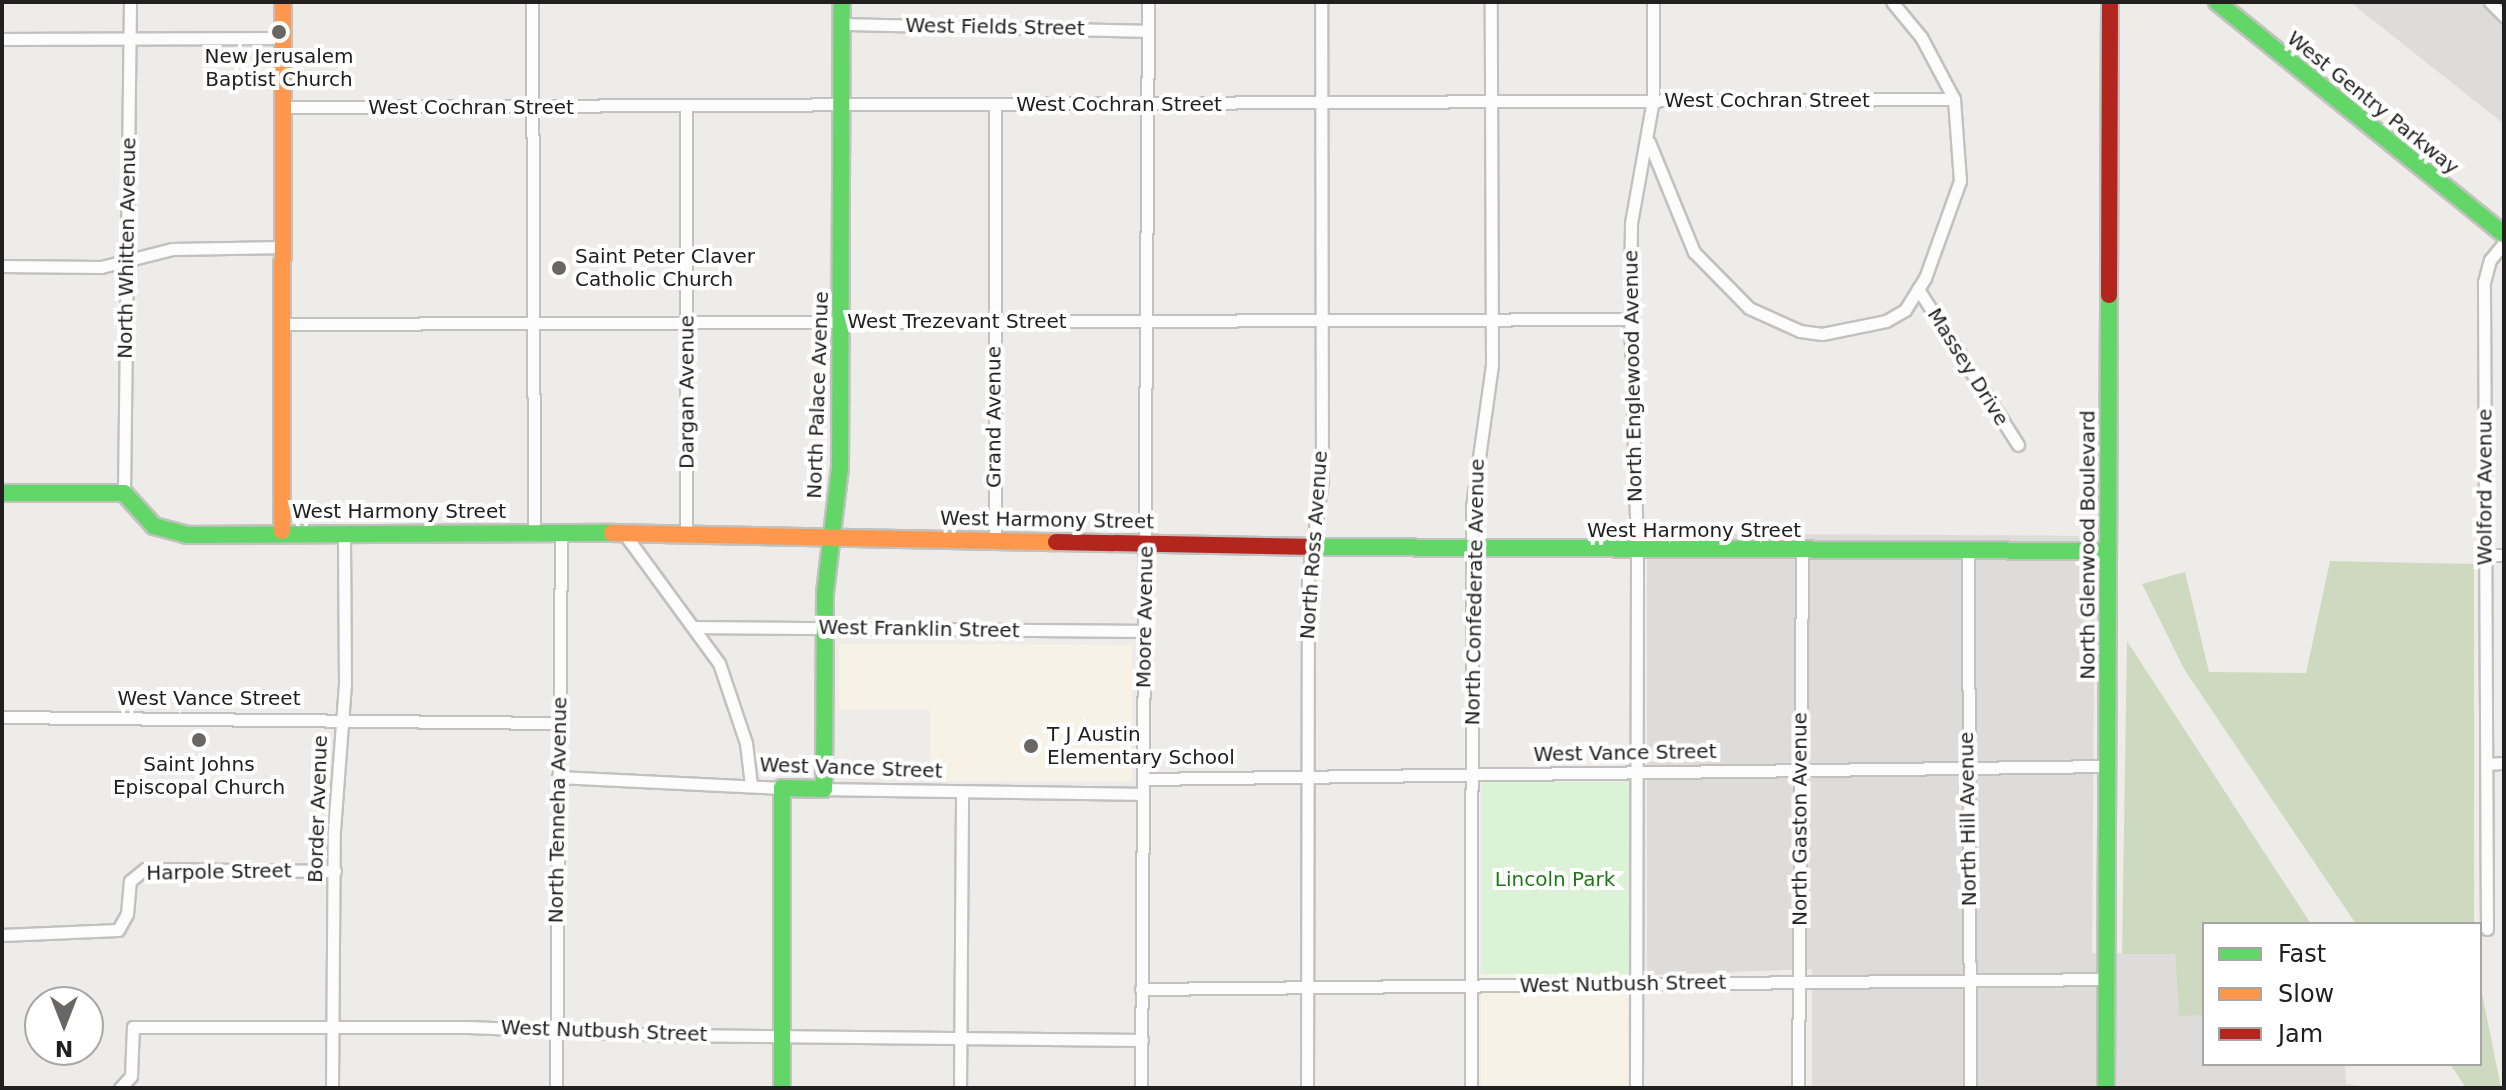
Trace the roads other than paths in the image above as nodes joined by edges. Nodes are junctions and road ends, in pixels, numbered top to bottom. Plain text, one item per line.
1 (130, 2) edge
2 (283, 2) edge
3 (532, 2) edge
4 (842, 2) edge
5 (1148, 2) edge
6 (1321, 2) edge
7 (1491, 2) edge
8 (1653, 2) edge
9 (1892, 2) edge
10 (2110, 2) edge
11 (2217, 2) edge
12 (2490, 2) edge
13 (2504, 16) edge
14 (842, 24) junction
15 (1148, 31) junction
16 (283, 38) junction
17 (2, 39) edge
18 (130, 39) junction
19 (1954, 99) junction
20 (1653, 100) junction
21 (1491, 101) junction
22 (1322, 103) junction
23 (995, 104) junction
24 (1148, 104) junction
25 (841, 105) junction
26 (686, 106) junction
27 (283, 107) junction
28 (533, 107) junction
29 (1649, 142) junction
30 (2504, 234) edge
31 (2504, 243) edge
32 (285, 247) junction
33 (127, 261) junction
34 (2, 266) edge
35 (1918, 289) junction
36 (1630, 319) junction
37 (1146, 320) junction
38 (687, 321) junction
39 (994, 321) junction
40 (841, 322) junction
41 (1321, 322) junction
42 (1492, 323) junction
43 (285, 324) junction
44 (531, 324) junction
45 (2018, 445) dead end
46 (2, 493) edge
47 (124, 493) junction
48 (282, 531) junction
49 (534, 531) junction
50 (344, 532) junction
51 (561, 532) junction
52 (623, 532) junction
53 (686, 533) junction
54 (831, 536) junction
55 (995, 538) junction
56 (1146, 543) junction
57 (1313, 546) junction
58 (1474, 547) junction
59 (1637, 549) junction
60 (1968, 549) junction
61 (1802, 550) junction
62 (2107, 551) junction
63 (2485, 555) junction
64 (2504, 555) edge
65 (695, 627) junction
66 (823, 627) junction
67 (1144, 631) junction
68 (2, 717) edge
69 (342, 719) junction
70 (559, 723) junction
71 (2504, 763) edge
72 (2488, 764) junction
73 (2107, 766) junction
74 (1967, 767) junction
75 (1799, 770) junction
76 (1637, 772) junction
77 (1472, 775) junction
78 (1308, 776) junction
79 (558, 777) junction
80 (1143, 779) junction
81 (751, 785) junction
82 (782, 788) junction
83 (824, 789) junction
84 (962, 792) junction
85 (1143, 794) junction
86 (335, 871) junction
87 (2487, 929) dead end
88 (2, 935) edge
89 (2104, 979) junction
90 (1970, 980) junction
91 (1799, 981) junction
92 (1636, 984) junction
93 (1470, 987) junction
94 (1141, 989) junction
95 (1307, 989) junction
96 (332, 1026) junction
97 (555, 1029) junction
98 (782, 1032) junction
99 (960, 1035) junction
100 (1142, 1040) junction
101 (120, 1088) edge
102 (332, 1088) edge
103 (556, 1088) edge
104 (782, 1088) edge
105 (960, 1088) edge
106 (1141, 1088) edge
107 (1307, 1088) edge
108 (1471, 1088) edge
109 (1636, 1088) edge
110 (1798, 1088) edge
111 (1970, 1088) edge
112 (2106, 1088) edge

1 - 18 street, North Whitten Avenue
2 - 16 street
3 - 28 street
4 - 14 street, North Palace Avenue
5 - 15 street, Moore Avenue
6 - 22 street, North Ross Avenue
7 - 21 street, North Confederate Avenue
8 - 20 street, North Englewood Avenue
9 - 19 street
10 - 62 street, North Glenwood Boulevard
11 - 30 street, West Gentry Parkway
12 - 13 street
14 - 15 street, West Fields Street
14 - 25 street, North Palace Avenue
15 - 24 street, Moore Avenue
16 - 18 street
16 - 27 street
17 - 18 street
18 - 33 street, North Whitten Avenue
19 - 20 street, West Cochran Street
19 - 35 street
20 - 21 street, West Cochran Street
20 - 29 street, North Englewood Avenue
21 - 22 street, West Cochran Street
21 - 42 street, North Confederate Avenue
22 - 24 street, West Cochran Street
22 - 41 street, North Ross Avenue
23 - 24 street, West Cochran Street
23 - 25 street, West Cochran Street
23 - 39 street, Grand Avenue
24 - 37 street, Moore Avenue
25 - 26 street, West Cochran Street
25 - 40 street, North Palace Avenue
26 - 28 street, West Cochran Street
26 - 38 street, Dargan Avenue
27 - 28 street, West Cochran Street
27 - 32 street
28 - 44 street
29 - 35 street
29 - 36 street, North Englewood Avenue
31 - 63 street, Wolford Avenue
32 - 33 street
32 - 43 street
33 - 34 street
33 - 47 street, North Whitten Avenue
35 - 45 street, Massey Drive
36 - 42 street, West Trezevant Street
36 - 59 street, North Englewood Avenue
37 - 39 street, West Trezevant Street
37 - 41 street, West Trezevant Street
37 - 56 street, Moore Avenue
38 - 40 street, West Trezevant Street
38 - 44 street, West Trezevant Street
38 - 53 street, Dargan Avenue
39 - 40 street, West Trezevant Street
39 - 55 street, Grand Avenue
40 - 54 street, North Palace Avenue
41 - 42 street, West Trezevant Street
41 - 57 street, North Ross Avenue
42 - 58 street, North Confederate Avenue
43 - 44 street, West Trezevant Street
43 - 48 street
44 - 49 street
46 - 47 street
47 - 48 street, West Harmony Street
48 - 50 street, West Harmony Street
49 - 50 street, West Harmony Street
49 - 51 street, West Harmony Street
50 - 69 street, Border Avenue
51 - 52 street, West Harmony Street
51 - 70 street, North Tenneha Avenue
52 - 53 street, West Harmony Street
52 - 65 street
53 - 54 street, West Harmony Street
54 - 55 street, West Harmony Street
54 - 66 street, North Palace Avenue
55 - 56 street, West Harmony Street
56 - 57 street, West Harmony Street
56 - 67 street, Moore Avenue
57 - 58 street, West Harmony Street
57 - 78 street, North Ross Avenue
58 - 59 street, West Harmony Street
58 - 77 street, North Confederate Avenue
59 - 61 street, West Harmony Street
59 - 76 street, North Englewood Avenue
60 - 61 street, West Harmony Street
60 - 62 street, West Harmony Street
60 - 74 street, North Hill Avenue
61 - 75 street, North Gaston Avenue
62 - 73 street, North Glenwood Boulevard
63 - 64 street
63 - 72 street, Wolford Avenue
65 - 66 street, West Franklin Street
65 - 81 street
66 - 67 street, West Franklin Street
66 - 83 street, North Palace Avenue
67 - 80 street, Moore Avenue
68 - 69 street, West Vance Street
69 - 70 street, West Vance Street
69 - 86 street, Border Avenue
70 - 79 street, North Tenneha Avenue
71 - 72 street
72 - 87 street, Wolford Avenue
73 - 74 street, West Vance Street
73 - 89 street, North Glenwood Boulevard
74 - 75 street, West Vance Street
74 - 90 street, North Hill Avenue
75 - 76 street, West Vance Street
75 - 91 street, North Gaston Avenue
76 - 77 street, West Vance Street
76 - 92 street, North Englewood Avenue
77 - 78 street, West Vance Street
77 - 93 street, North Confederate Avenue
78 - 80 street, West Vance Street
78 - 95 street, North Ross Avenue
79 - 81 street, West Vance Street
79 - 97 street, North Tenneha Avenue
80 - 85 street, Moore Avenue
81 - 82 street, West Vance Street
82 - 83 street, West Vance Street
82 - 98 street
83 - 84 street, West Vance Street
84 - 85 street, West Vance Street
84 - 99 street
85 - 94 street, Moore Avenue
86 - 88 street, Harpole Street
86 - 96 street, Border Avenue
89 - 90 street, West Nutbush Street
89 - 112 street, North Glenwood Boulevard
90 - 91 street, West Nutbush Street
90 - 111 street, North Hill Avenue
91 - 92 street, West Nutbush Street
91 - 110 street, North Gaston Avenue
92 - 93 street, West Nutbush Street
92 - 109 street, North Englewood Avenue
93 - 95 street, West Nutbush Street
93 - 108 street, North Confederate Avenue
94 - 95 street, West Nutbush Street
94 - 100 street, Moore Avenue
95 - 107 street, North Ross Avenue
96 - 97 street, West Nutbush Street
96 - 101 street, West Nutbush Street
96 - 102 street, Border Avenue
97 - 98 street, West Nutbush Street
97 - 103 street, North Tenneha Avenue
98 - 99 street, West Nutbush Street
98 - 104 street
99 - 100 street, West Nutbush Street
99 - 105 street
100 - 106 street, Moore Avenue

